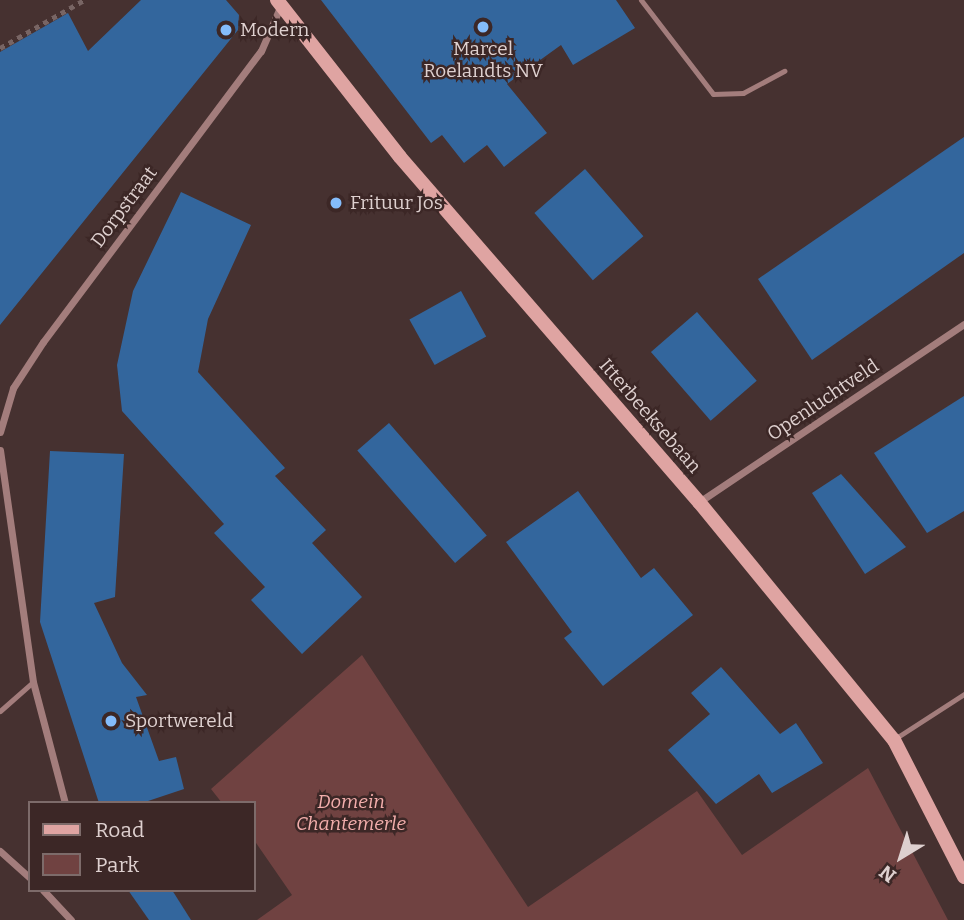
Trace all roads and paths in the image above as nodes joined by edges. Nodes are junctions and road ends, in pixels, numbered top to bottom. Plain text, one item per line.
1 (84, 0) edge
2 (641, 0) edge
3 (282, 2) edge
4 (0, 48) edge
5 (784, 71) dead end
6 (964, 324) edge
7 (0, 432) edge
8 (0, 450) edge
9 (699, 502) junction
10 (33, 681) junction
11 (964, 694) edge
12 (0, 711) edge
13 (894, 740) junction
14 (64, 801) edge
15 (0, 851) edge
16 (28, 876) edge
17 (964, 877) edge
18 (45, 892) edge
19 (56, 892) edge
20 (54, 900) junction
21 (71, 920) edge

1 - 4 path
2 - 5 lane
3 - 7 street, Dorpstraat
3 - 9 main road, Itterbeeksebaan
6 - 9 street, Openluchtveld
8 - 10 street
9 - 13 main road, Itterbeeksebaan
10 - 12 lane
10 - 14 street
11 - 13 lane
13 - 17 main road, Itterbeeksebaan
15 - 16 street
18 - 20 street
19 - 20 street
20 - 21 street

